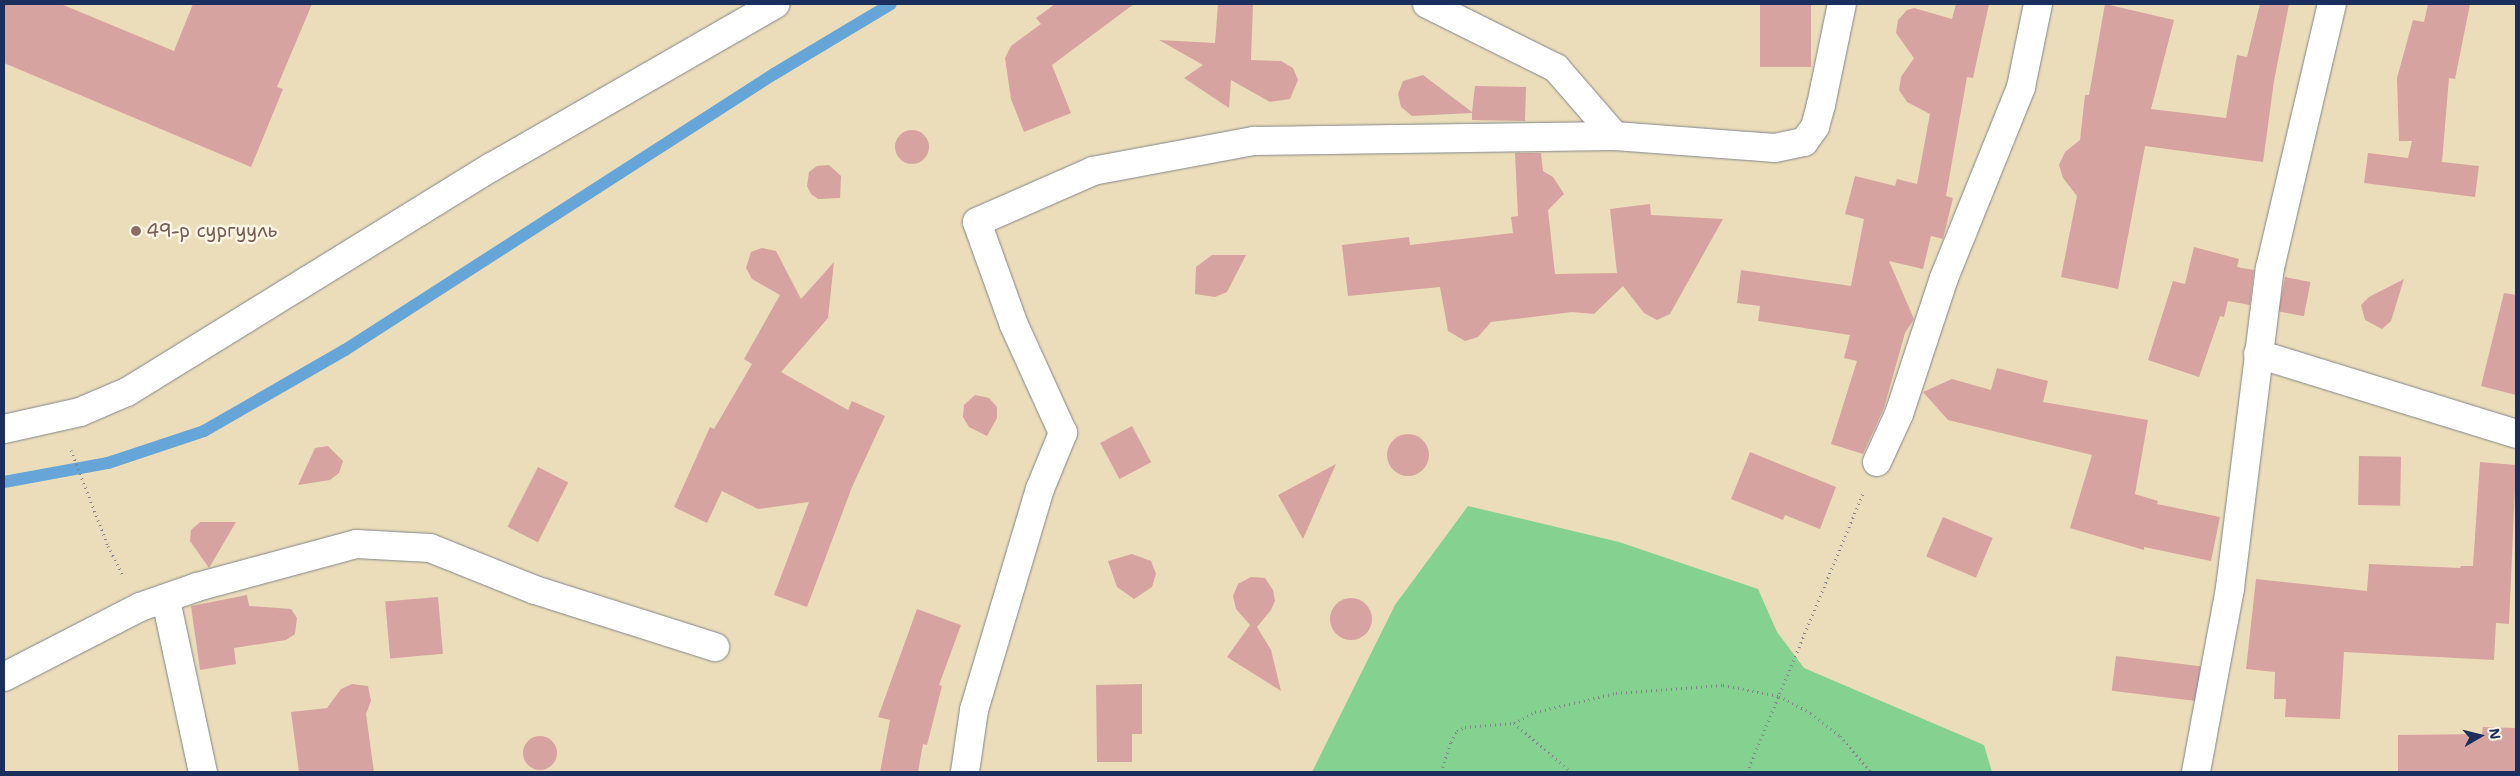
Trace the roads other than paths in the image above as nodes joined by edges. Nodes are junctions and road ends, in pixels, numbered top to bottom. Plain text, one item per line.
1 (775, 4) edge
2 (1427, 4) edge
3 (1842, 4) edge
4 (2038, 4) edge
5 (2332, 4) edge
6 (1616, 136) junction
7 (2258, 354) junction
8 (4, 429) edge
9 (2516, 434) edge
10 (1877, 462) road end
11 (166, 600) junction
12 (715, 647) dead end
13 (4, 677) edge
14 (203, 772) edge
15 (966, 772) edge
16 (2196, 772) edge

1 - 8 street
2 - 6 street
3 - 6 street
4 - 10 street
5 - 7 street
6 - 15 street
7 - 9 street
7 - 16 street
11 - 12 street
11 - 13 street
11 - 14 street

